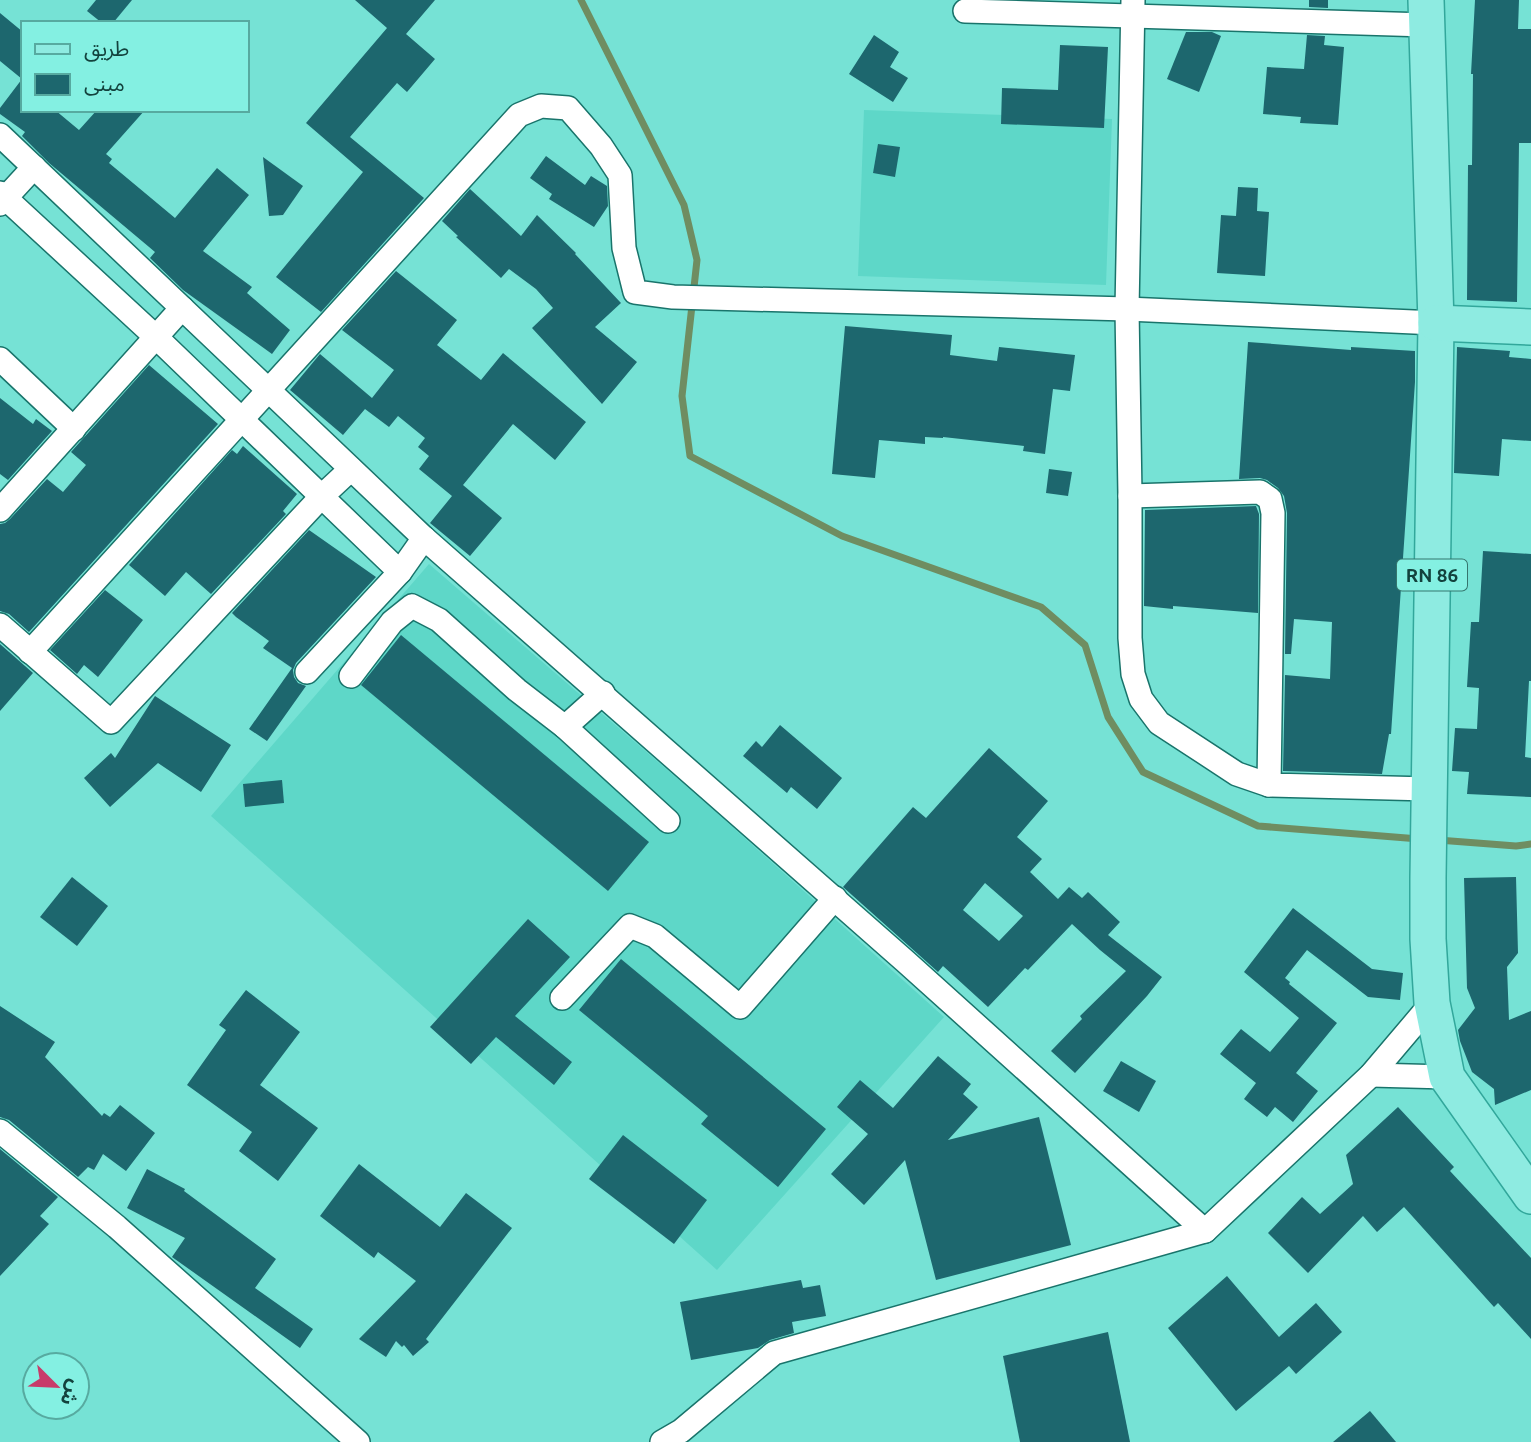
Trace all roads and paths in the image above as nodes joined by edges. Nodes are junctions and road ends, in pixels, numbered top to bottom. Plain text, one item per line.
1 (1133, 8) edge
2 (965, 11) dead end
3 (1426, 13) edge
4 (0, 135) edge
5 (34, 167) junction
6 (2, 198) edge
7 (182, 308) junction
8 (1127, 309) junction
9 (1436, 323) junction
10 (1531, 327) edge
11 (157, 338) junction
12 (0, 359) edge
13 (269, 390) junction
14 (242, 420) junction
15 (74, 429) junction
16 (351, 469) junction
17 (322, 496) junction
18 (1130, 496) junction
19 (0, 510) edge
20 (424, 538) junction
21 (400, 572) junction
22 (0, 625) edge
23 (30, 652) junction
24 (307, 673) dead end
25 (351, 676) dead end
26 (603, 694) junction
27 (565, 727) junction
28 (1269, 786) junction
29 (1429, 789) junction
30 (668, 821) dead end
31 (835, 898) junction
32 (562, 998) dead end
33 (1432, 1003) junction
34 (1371, 1075) junction
35 (1447, 1077) junction
36 (0, 1131) edge
37 (1531, 1196) edge
38 (1205, 1231) junction
39 (358, 1442) edge
40 (662, 1442) edge

1 - 2 street
1 - 3 street
1 - 8 street
3 - 9 main road, RN 86
4 - 5 street
5 - 6 street
5 - 7 street
6 - 11 street
7 - 11 street
7 - 13 street
8 - 9 street
8 - 13 street
8 - 18 street
9 - 10 main road
9 - 29 main road, RN 86
11 - 14 street
11 - 15 street
12 - 15 street
13 - 14 street
13 - 16 street
14 - 17 street
14 - 23 street
15 - 19 street
16 - 17 street
16 - 20 street
17 - 21 street
17 - 23 street
18 - 28 street
18 - 28 street
20 - 21 street
20 - 26 street
21 - 24 street
22 - 23 street
25 - 27 street
26 - 27 street
26 - 31 street
27 - 30 street
28 - 29 street
29 - 33 main road, RN 86
31 - 32 street
31 - 38 street
33 - 34 street
33 - 35 main road, RN 86
34 - 35 street
34 - 38 street
35 - 37 main road, RN 86
36 - 39 street
38 - 40 street

